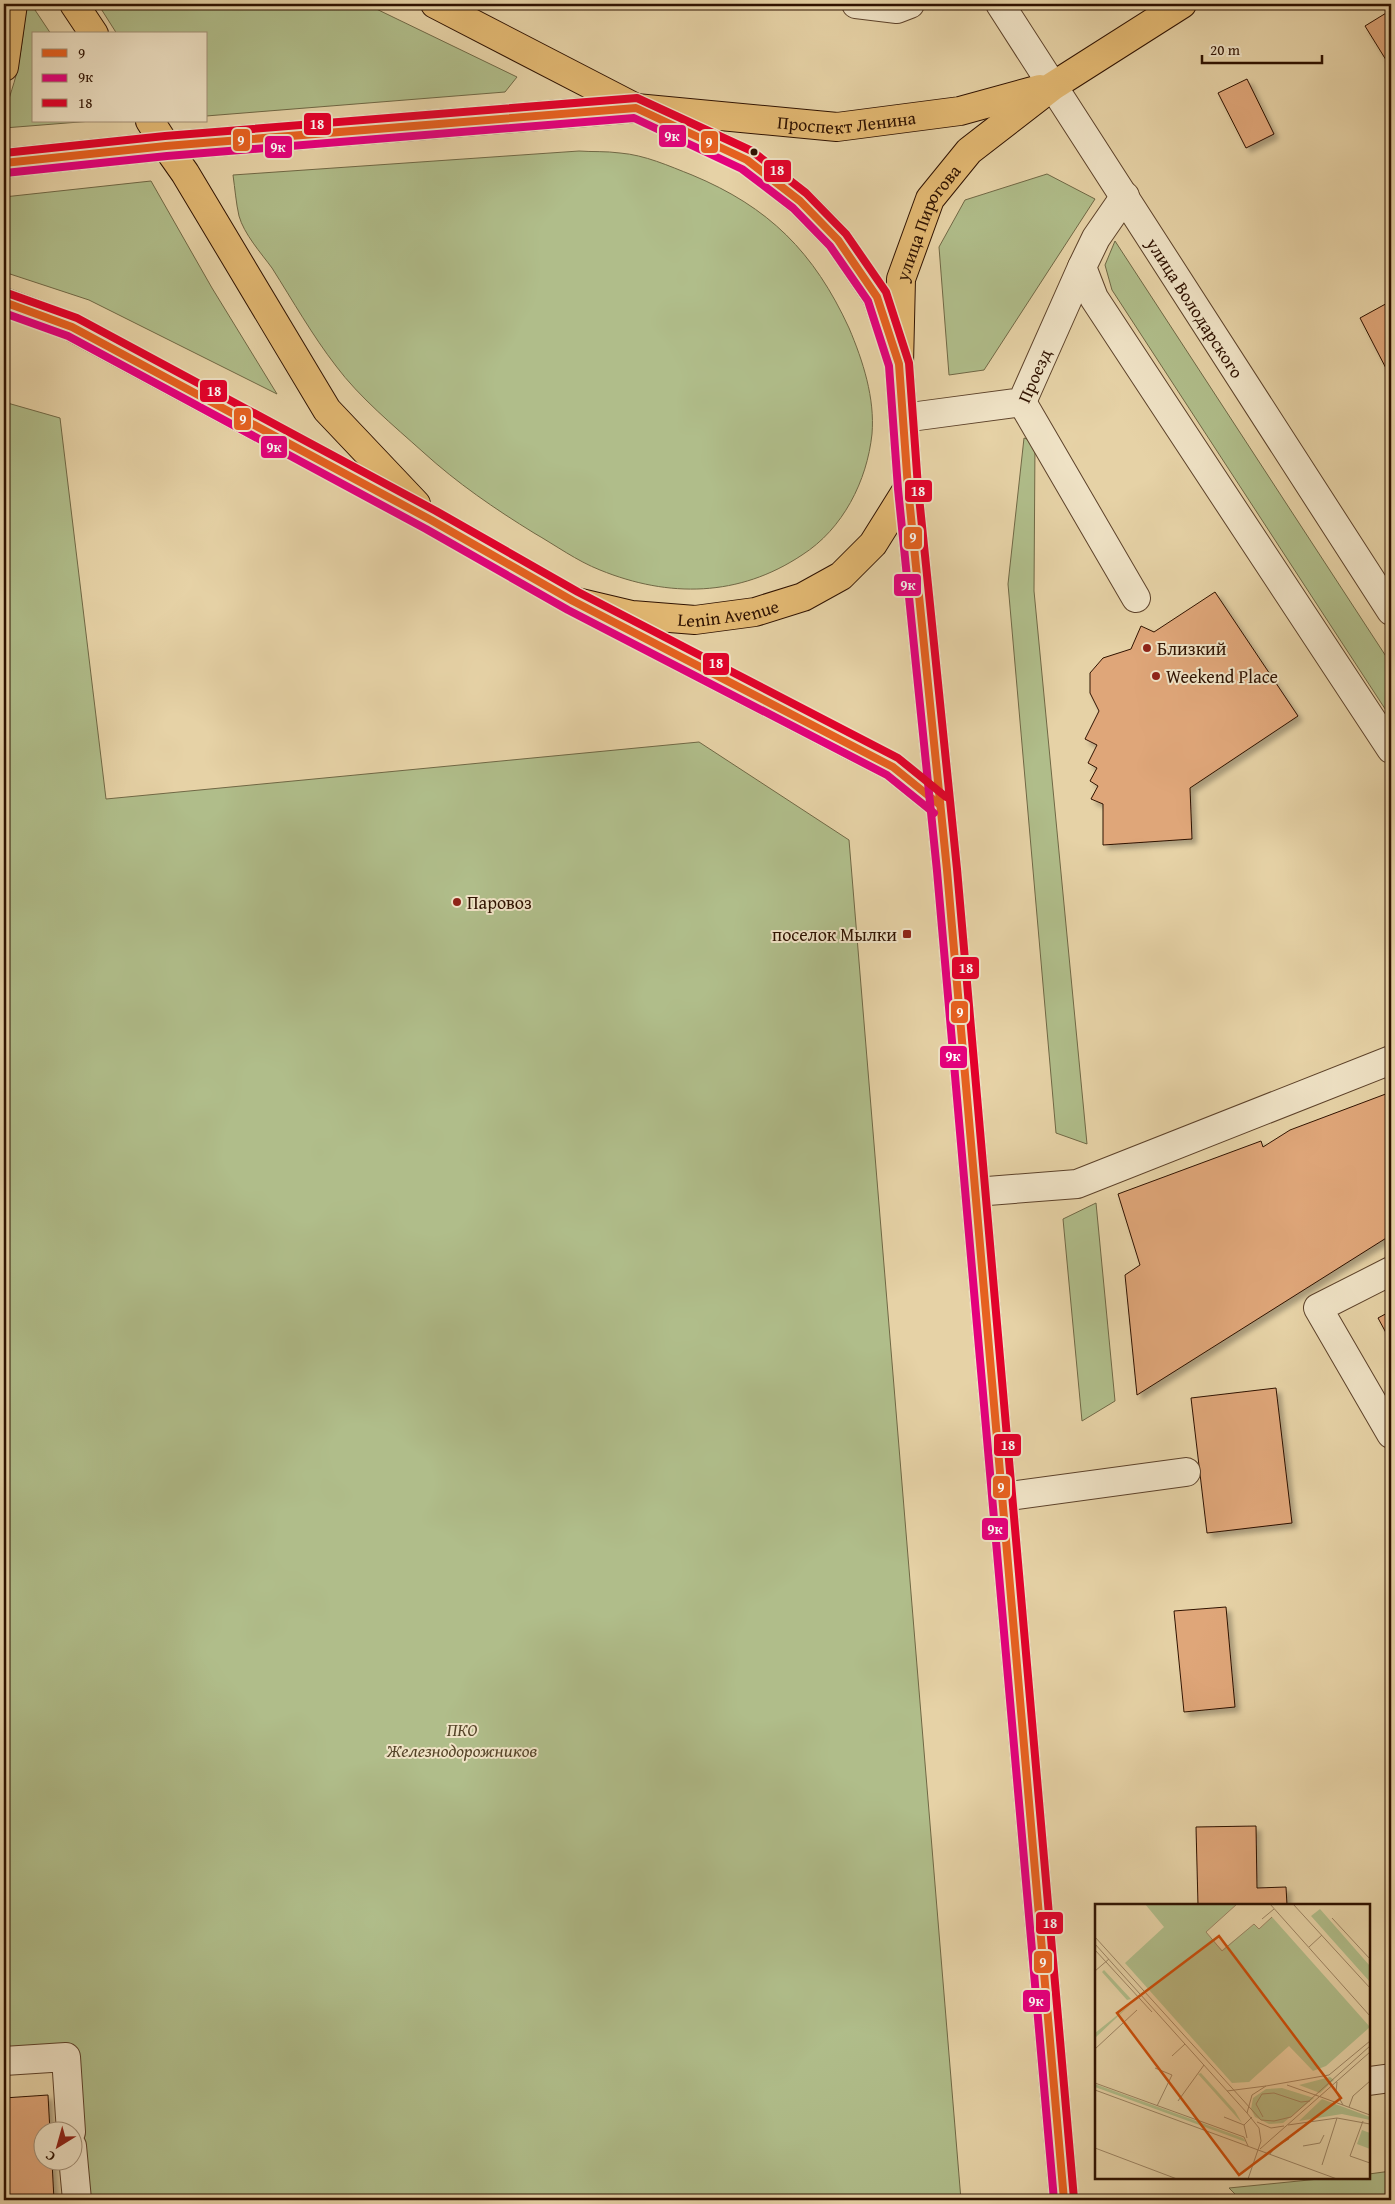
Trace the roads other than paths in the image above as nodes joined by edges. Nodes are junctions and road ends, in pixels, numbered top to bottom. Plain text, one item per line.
1 (13, 4) edge
2 (74, 4) edge
3 (435, 4) edge
4 (856, 4) edge
5 (910, 4) edge
6 (1000, 4) edge
7 (1182, 4) edge
8 (93, 32) edge
9 (4, 66) edge
10 (1053, 86) junction
11 (636, 108) junction
12 (151, 122) edge
13 (166, 146) junction
14 (4, 163) edge
15 (1125, 196) junction
16 (1082, 267) junction
17 (4, 302) edge
18 (899, 364) junction
19 (1022, 402) junction
20 (903, 418) junction
21 (908, 488) junction
22 (431, 520) junction
23 (1136, 598) dead end
24 (573, 601) junction
25 (1391, 611) edge
26 (1391, 749) edge
27 (940, 805) junction
28 (1391, 1060) edge
29 (975, 1192) junction
30 (1391, 1271) edge
31 (1391, 1434) edge
32 (1186, 1472) dead end
33 (1002, 1497) junction
34 (4, 2061) edge
35 (1391, 2078) edge
36 (1370, 2080) edge
37 (70, 2122) edge
38 (74, 2172) edge
39 (77, 2200) edge
40 (1064, 2200) edge

1 - 9 main road
2 - 8 main road
3 - 11 main road
4 - 5 street
6 - 10 street, улица Володарского
7 - 10 main road
10 - 11 main road, Проспект Ленина
10 - 15 street, улица Володарского
10 - 18 main road, улица Пирогова
11 - 13 main road
11 - 18 main road
12 - 13 main road
13 - 14 main road
13 - 22 main road
15 - 16 street, Проезд
15 - 25 street, улица Володарского
16 - 19 street, Проезд
16 - 26 street
17 - 22 main road, Lenin Avenue
18 - 20 main road, улица Пирогова
19 - 20 street, Проезд
19 - 23 street
20 - 21 main road, улица Пирогова
21 - 24 main road, Lenin Avenue
21 - 27 main road, улица Пирогова
22 - 24 main road, Lenin Avenue
24 - 27 main road
27 - 29 main road, улица Пирогова
28 - 29 street
29 - 33 main road, улица Пирогова
30 - 31 street
32 - 33 street
33 - 40 main road, улица Пирогова
34 - 37 street
35 - 36 street
38 - 39 street

